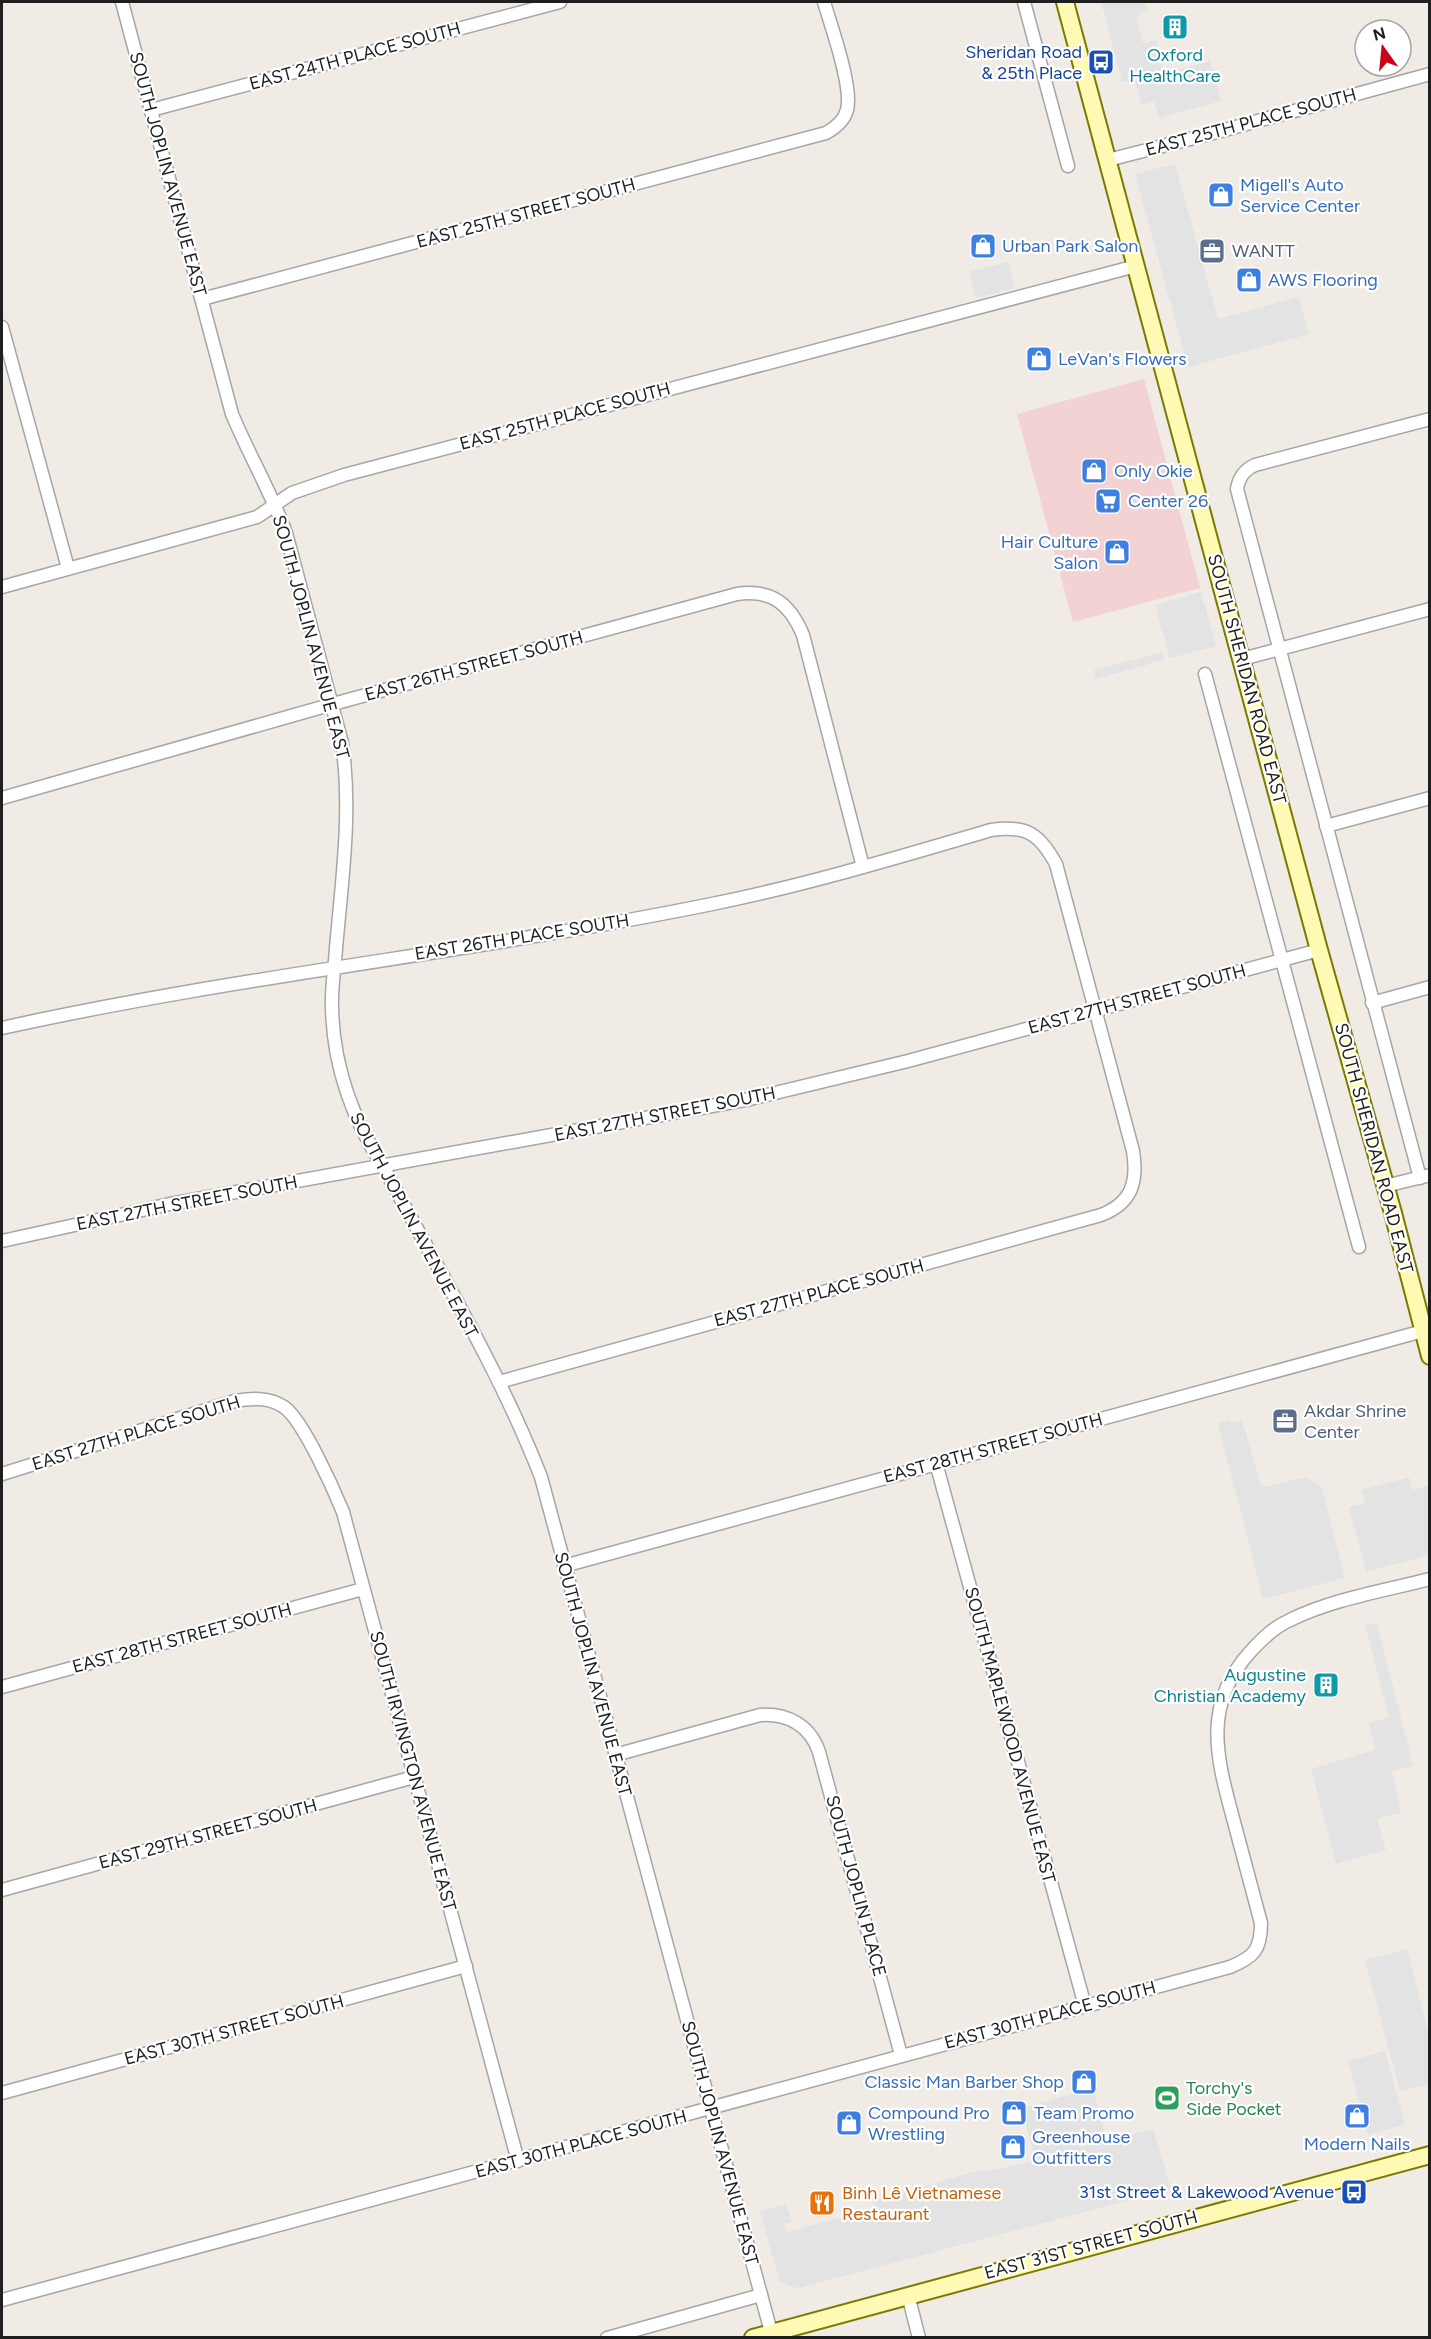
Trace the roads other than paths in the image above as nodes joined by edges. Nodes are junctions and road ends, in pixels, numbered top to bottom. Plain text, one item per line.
1 (122, 2) edge
2 (560, 2) edge
3 (824, 2) edge
4 (1024, 2) edge
5 (1065, 2) edge
6 (1430, 74) edge
7 (151, 110) junction
8 (1108, 160) junction
9 (1068, 166) dead end
10 (1136, 266) junction
11 (202, 299) junction
12 (2, 327) edge
13 (8, 375) edge
14 (1430, 419) edge
15 (276, 505) junction
16 (68, 568) junction
17 (2, 587) edge
18 (1430, 609) edge
19 (1279, 649) junction
20 (1242, 659) junction
21 (1205, 674) dead end
22 (333, 704) junction
23 (2, 798) edge
24 (1430, 798) edge
25 (1326, 826) junction
26 (863, 867) junction
27 (1319, 950) junction
28 (1282, 960) junction
29 (334, 968) junction
30 (1430, 987) edge
31 (1372, 1003) junction
32 (1097, 1010) junction
33 (2, 1028) edge
34 (383, 1166) junction
35 (1425, 1176) edge
36 (1386, 1186) junction
37 (2, 1241) edge
38 (1359, 1247) dead end
39 (1423, 1331) junction
40 (1430, 1356) edge
41 (499, 1382) junction
42 (271, 1401) joint
43 (936, 1463) junction
44 (2, 1474) edge
45 (564, 1566) junction
46 (1430, 1579) edge
47 (363, 1589) junction
48 (2, 1687) edge
49 (615, 1755) junction
50 (414, 1777) junction
51 (2, 1890) edge
52 (466, 1966) junction
53 (1085, 2006) junction
54 (901, 2055) junction
55 (2, 2093) edge
56 (711, 2109) junction
57 (1430, 2155) edge
58 (518, 2161) junction
59 (761, 2295) junction
60 (908, 2295) junction
61 (2, 2300) edge
62 (771, 2332) junction
63 (607, 2337) edge
64 (753, 2337) edge
65 (919, 2337) edge

1 - 7 street, SOUTH JOPLIN AVENUE EAST
2 - 7 street, EAST 24TH PLACE SOUTH
3 - 11 street, EAST 25TH STREET SOUTH
4 - 9 street
5 - 8 main road, SOUTH SHERIDAN ROAD EAST
6 - 8 street, EAST 25TH PLACE SOUTH
7 - 11 street, SOUTH JOPLIN AVENUE EAST
8 - 10 main road, SOUTH SHERIDAN ROAD EAST
10 - 15 street, EAST 25TH PLACE SOUTH
10 - 20 main road, SOUTH SHERIDAN ROAD EAST
11 - 15 street, SOUTH JOPLIN AVENUE EAST
12 - 13 street
13 - 16 street
14 - 19 street, SOUTH SHERIDAN ROAD EAST
15 - 16 street, EAST 25TH PLACE SOUTH
15 - 22 street, SOUTH JOPLIN AVENUE EAST
16 - 17 street, EAST 25TH PLACE SOUTH
18 - 19 street
19 - 20 street
19 - 25 street, SOUTH SHERIDAN ROAD EAST
20 - 27 main road, SOUTH SHERIDAN ROAD EAST
21 - 28 street
22 - 23 street, EAST 26TH STREET SOUTH
22 - 26 street, EAST 26TH STREET SOUTH
22 - 29 street, SOUTH JOPLIN AVENUE EAST
24 - 25 street
25 - 31 street, SOUTH SHERIDAN ROAD EAST
26 - 29 street, EAST 26TH PLACE SOUTH
26 - 32 street, EAST 26TH PLACE SOUTH
27 - 28 street, EAST 27TH STREET SOUTH
27 - 36 main road, SOUTH SHERIDAN ROAD EAST
28 - 32 street, EAST 27TH STREET SOUTH
28 - 38 street
29 - 33 street, EAST 26TH PLACE SOUTH
29 - 34 street, SOUTH JOPLIN AVENUE EAST
30 - 31 street
31 - 35 street, SOUTH SHERIDAN ROAD EAST
32 - 34 street, EAST 27TH STREET SOUTH
32 - 41 street, EAST 27TH PLACE SOUTH
34 - 37 street, EAST 27TH STREET SOUTH
34 - 41 street, SOUTH JOPLIN AVENUE EAST
35 - 36 street
36 - 39 main road, SOUTH SHERIDAN ROAD EAST
39 - 40 main road, SOUTH SHERIDAN ROAD EAST
39 - 43 street, EAST 28TH STREET SOUTH
41 - 45 street, SOUTH JOPLIN AVENUE EAST
42 - 44 street, EAST 27TH PLACE SOUTH
42 - 47 street, SOUTH IRVINGTON AVENUE EAST
43 - 45 street, EAST 28TH STREET SOUTH
43 - 53 street, SOUTH MAPLEWOOD AVENUE EAST
45 - 49 street, SOUTH JOPLIN AVENUE EAST
46 - 53 street, EAST 30TH PLACE SOUTH
47 - 48 street, EAST 28TH STREET SOUTH
47 - 50 street, SOUTH IRVINGTON AVENUE EAST
49 - 54 street, SOUTH JOPLIN PLACE
49 - 56 street, SOUTH JOPLIN AVENUE EAST
50 - 51 street, EAST 29TH STREET SOUTH
50 - 52 street, SOUTH IRVINGTON AVENUE EAST
52 - 55 street, EAST 30TH STREET SOUTH
52 - 58 street, SOUTH IRVINGTON AVENUE EAST
53 - 54 street, EAST 30TH PLACE SOUTH
54 - 56 street, EAST 30TH PLACE SOUTH
56 - 58 street, EAST 30TH PLACE SOUTH
56 - 59 street, SOUTH JOPLIN AVENUE EAST
57 - 60 main road, EAST 31ST STREET SOUTH
58 - 61 street, EAST 30TH PLACE SOUTH
59 - 62 street, SOUTH JOPLIN AVENUE EAST
59 - 63 street
60 - 62 main road, EAST 31ST STREET SOUTH
60 - 65 street
62 - 64 main road, EAST 31ST STREET SOUTH

